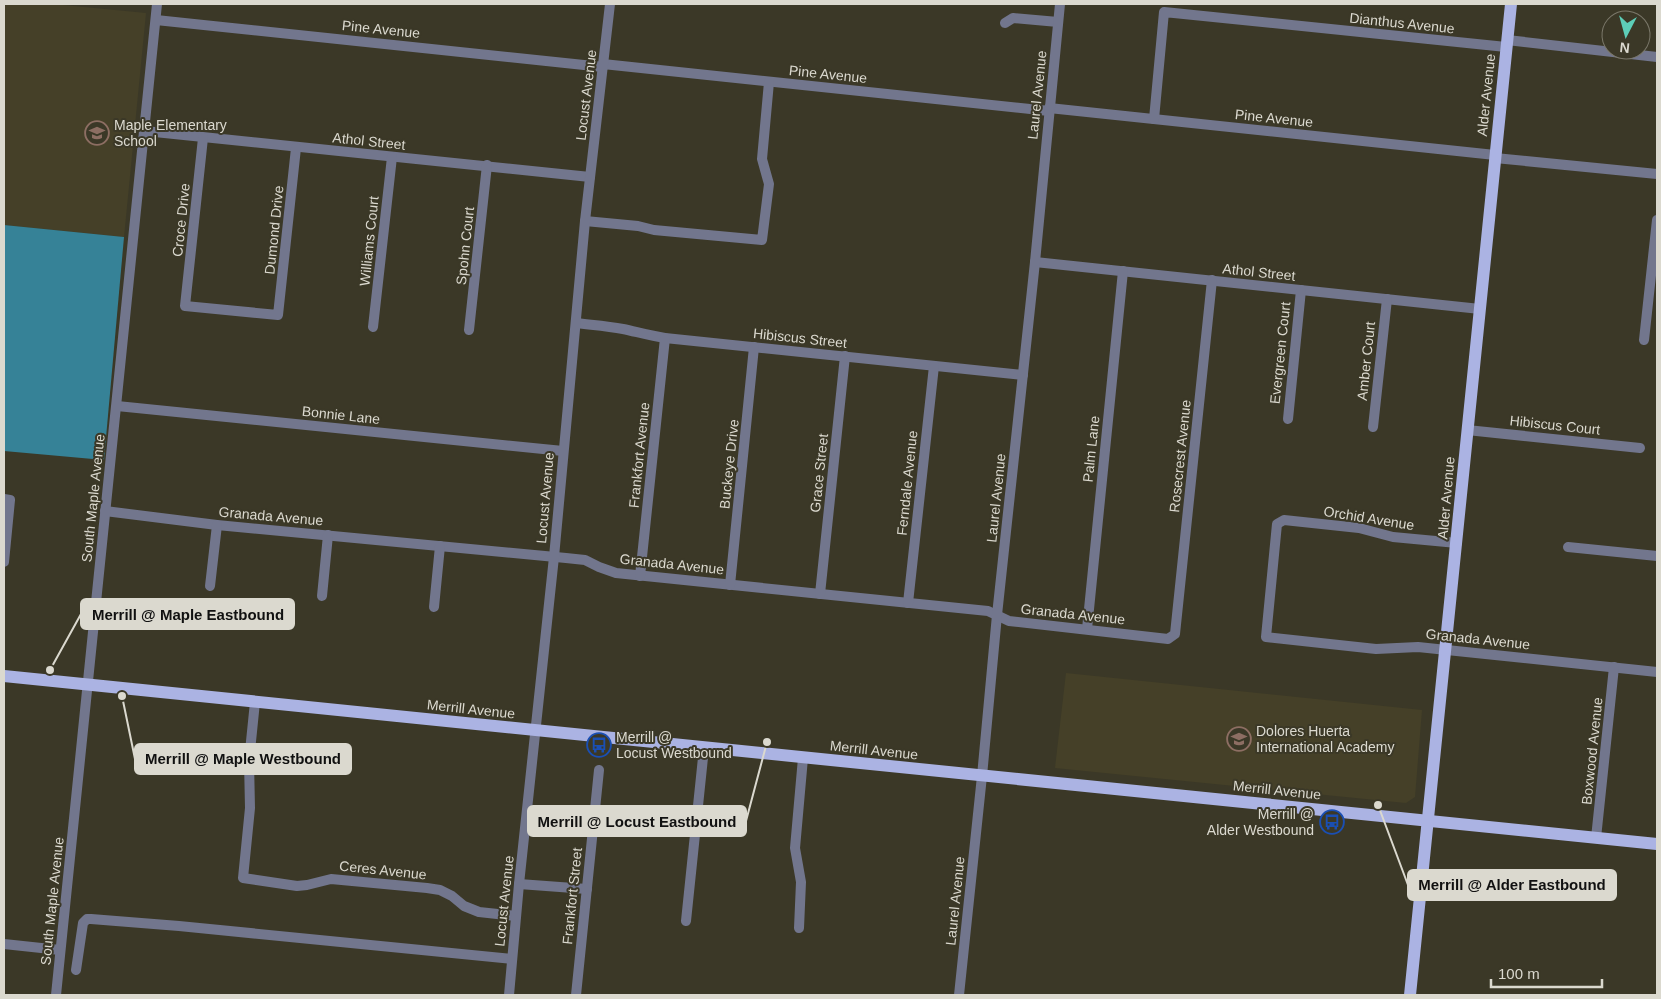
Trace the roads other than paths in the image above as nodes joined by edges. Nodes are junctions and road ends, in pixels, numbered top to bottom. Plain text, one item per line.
1 (157, 4) edge
2 (610, 4) edge
3 (1060, 4) edge
4 (1510, 4) edge
5 (156, 20) junction
6 (1058, 22) junction
7 (1005, 24) dead end
8 (1507, 44) junction
9 (1657, 56) edge
10 (603, 66) junction
11 (769, 82) junction
12 (1049, 110) junction
13 (1154, 119) junction
14 (145, 131) junction
15 (204, 138) junction
16 (296, 148) junction
17 (1495, 156) junction
18 (392, 157) junction
19 (488, 165) junction
20 (1657, 174) edge
21 (590, 177) junction
22 (1657, 220) edge
23 (585, 221) junction
24 (1035, 262) junction
25 (1123, 271) junction
26 (1212, 280) junction
27 (1301, 290) junction
28 (1387, 299) junction
29 (1480, 309) junction
30 (278, 315) joint
31 (576, 323) junction
32 (373, 327) dead end
33 (469, 330) dead end
34 (665, 338) junction
35 (1644, 340) dead end
36 (754, 347) junction
37 (845, 356) junction
38 (934, 366) junction
39 (1023, 375) junction
40 (116, 406) junction
41 (1288, 419) dead end
42 (1373, 427) dead end
43 (1467, 430) junction
44 (1640, 448) dead end
45 (563, 452) junction
46 (7, 500) edge
47 (105, 511) junction
48 (217, 525) junction
49 (328, 535) junction
50 (1456, 543) junction
51 (440, 546) junction
52 (1568, 547) dead end
53 (554, 556) junction
54 (1657, 556) edge
55 (4, 562) edge
56 (640, 576) junction
57 (730, 585) junction
58 (210, 586) dead end
59 (820, 594) junction
60 (322, 596) dead end
61 (908, 603) junction
62 (434, 607) dead end
63 (997, 614) junction
64 (1087, 629) junction
65 (1176, 634) joint
66 (1266, 637) joint
67 (1445, 650) junction
68 (1614, 667) junction
69 (1657, 672) edge
70 (4, 676) edge
71 (88, 684) junction
72 (255, 702) junction
73 (536, 731) junction
74 (704, 748) junction
75 (803, 758) junction
76 (599, 770) dead end
77 (982, 776) junction
78 (1428, 820) junction
79 (1596, 838) junction
80 (1657, 844) edge
81 (519, 884) junction
82 (587, 889) junction
83 (516, 916) junction
84 (686, 922) dead end
85 (799, 928) dead end
86 (4, 944) edge
87 (60, 950) junction
88 (512, 959) junction
89 (76, 970) dead end
90 (56, 995) edge
91 (509, 995) edge
92 (576, 995) edge
93 (959, 995) edge
94 (1410, 995) edge

1 - 5 street, South Maple Avenue
2 - 10 street, Locust Avenue
3 - 6 street, Laurel Avenue
4 - 8 main road, Alder Avenue
5 - 10 street, Pine Avenue
5 - 14 street, South Maple Avenue
6 - 7 street
6 - 12 street, Laurel Avenue
8 - 9 street
8 - 13 street, Dianthus Avenue
8 - 17 main road, Alder Avenue
10 - 11 street, Pine Avenue
10 - 21 street, Locust Avenue
11 - 12 street, Pine Avenue
11 - 23 street
12 - 13 street, Pine Avenue
12 - 24 street, Laurel Avenue
13 - 17 street, Pine Avenue
14 - 15 street, Athol Street
14 - 40 street, South Maple Avenue
15 - 16 street, Athol Street
15 - 30 street, Croce Drive
16 - 18 street, Athol Street
16 - 30 street, Dumond Drive
17 - 20 street, Pine Avenue
17 - 29 main road, Alder Avenue
18 - 19 street, Athol Street
18 - 32 street, Williams Court
19 - 21 street, Athol Street
19 - 33 street, Spohn Court
21 - 23 street, Locust Avenue
22 - 35 street
23 - 31 street, Locust Avenue
24 - 25 street, Athol Street
24 - 39 street, Laurel Avenue
25 - 26 street, Athol Street
25 - 64 street, Palm Lane
26 - 27 street, Athol Street
26 - 65 street, Rosecrest Avenue
27 - 28 street, Athol Street
27 - 41 street, Evergreen Court
28 - 29 street, Athol Street
28 - 42 street, Amber Court
29 - 43 main road, Alder Avenue
31 - 34 street, Hibiscus Street
31 - 45 street, Locust Avenue
34 - 36 street, Hibiscus Street
34 - 56 street, Frankfort Avenue
36 - 37 street, Hibiscus Street
36 - 57 street, Buckeye Drive
37 - 38 street, Hibiscus Street
37 - 59 street, Grace Street
38 - 39 street, Hibiscus Street
38 - 61 street, Ferndale Avenue
39 - 63 street, Laurel Avenue
40 - 45 street, Bonnie Lane
40 - 47 street, South Maple Avenue
43 - 44 street, Hibiscus Court
43 - 50 main road, Alder Avenue
45 - 53 street, Locust Avenue
46 - 55 street
47 - 48 street, Granada Avenue
47 - 71 street, South Maple Avenue
48 - 49 street, Granada Avenue
48 - 58 street
49 - 51 street, Granada Avenue
49 - 60 street
50 - 66 street, Orchid Avenue
50 - 67 main road, Alder Avenue
51 - 53 street, Granada Avenue
51 - 62 street
52 - 54 street
53 - 56 street, Granada Avenue
53 - 73 street, Locust Avenue
56 - 57 street, Granada Avenue
57 - 59 street, Granada Avenue
59 - 61 street, Granada Avenue
61 - 63 street, Granada Avenue
63 - 64 street, Granada Avenue
63 - 77 street, Laurel Avenue
64 - 65 street, Granada Avenue
66 - 67 street, Granada Avenue
67 - 68 street, Granada Avenue
67 - 78 main road, Alder Avenue
68 - 69 street, Granada Avenue
68 - 79 street, Boxwood Avenue
70 - 71 main road, Merrill Avenue
71 - 72 main road, Merrill Avenue
71 - 87 street, South Maple Avenue
72 - 73 main road, Merrill Avenue
72 - 83 street, Ceres Avenue
73 - 74 main road, Merrill Avenue
73 - 81 street, Locust Avenue
74 - 75 main road, Merrill Avenue
74 - 84 street
75 - 77 main road, Merrill Avenue
75 - 85 street
76 - 82 street, Frankfort Street
77 - 78 main road, Merrill Avenue
77 - 93 street, Laurel Avenue
78 - 79 main road, Merrill Avenue
78 - 94 main road, Alder Avenue
79 - 80 main road, Merrill Avenue
81 - 82 street
81 - 83 street, Locust Avenue
82 - 92 street, Frankfort Street
83 - 88 street, Locust Avenue
86 - 87 street
87 - 90 street, South Maple Avenue
88 - 89 street
88 - 91 street, Locust Avenue

